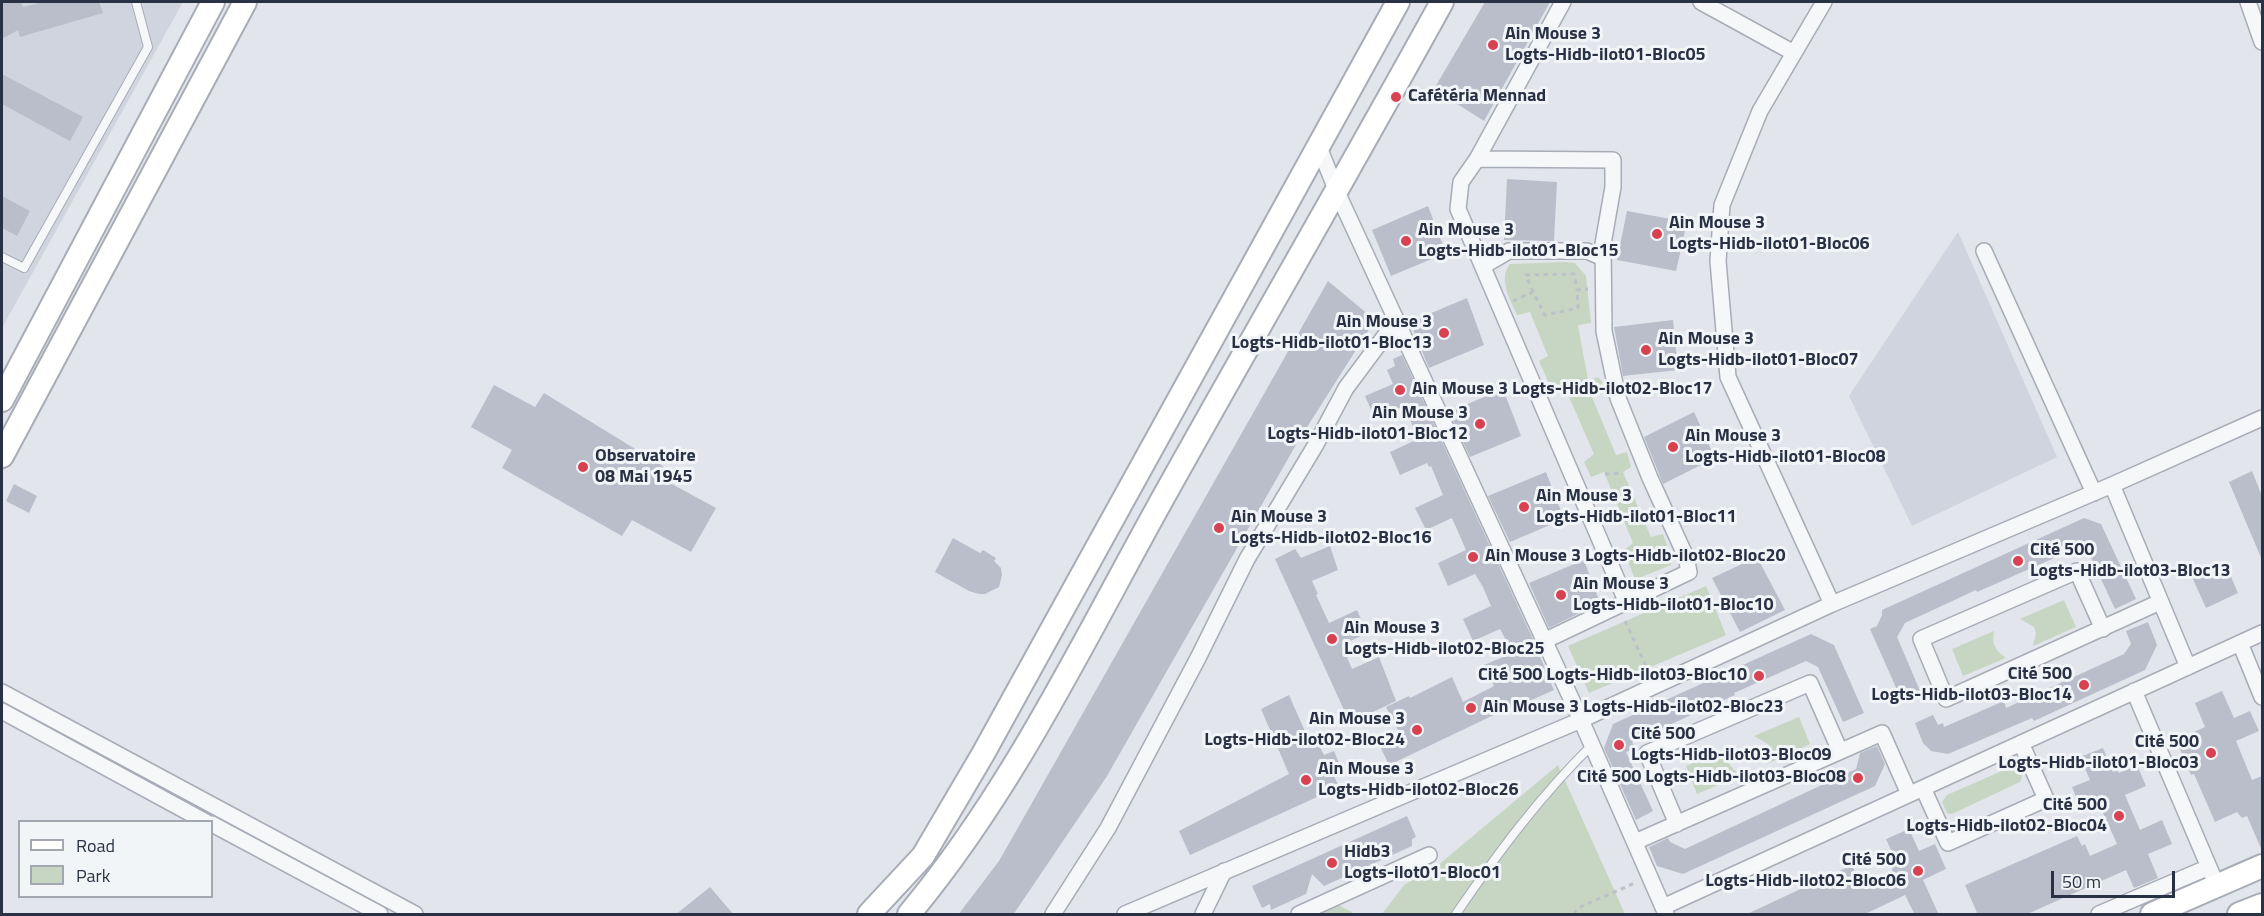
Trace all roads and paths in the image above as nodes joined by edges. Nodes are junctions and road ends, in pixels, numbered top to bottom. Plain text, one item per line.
1 (136, 2) edge
2 (213, 2) edge
3 (245, 2) edge
4 (1398, 2) edge
5 (1442, 2) edge
6 (1563, 2) edge
7 (1701, 2) edge
8 (1824, 2) edge
9 (2248, 2) edge
10 (2262, 42) edge
11 (1794, 52) junction
12 (1319, 147) junction
13 (1477, 159) junction
14 (1337, 192) junction
15 (1984, 251) dead end
16 (2, 257) edge
17 (1603, 258) junction
18 (1483, 266) junction
19 (1588, 289) dead end
20 (1577, 290) junction
21 (1533, 292) junction
22 (1511, 302) dead end
23 (1396, 321) junction
24 (1588, 378) dead end
25 (1565, 388) dead end
26 (2, 400) edge
27 (2262, 418) edge
28 (2, 456) edge
29 (1623, 473) dead end
30 (1605, 474) dead end
31 (2112, 485) junction
32 (2094, 493) junction
33 (2160, 602) junction
34 (1627, 603) junction
35 (1832, 604) junction
36 (1625, 621) dead end
37 (2103, 628) junction
38 (2262, 633) edge
39 (1544, 640) junction
40 (2240, 643) junction
41 (2188, 667) junction
42 (1647, 668) dead end
43 (2134, 691) junction
44 (2, 692) edge
45 (2262, 697) edge
46 (2, 711) edge
47 (1581, 720) junction
48 (2020, 743) junction
49 (1592, 745) junction
50 (1840, 752) junction
51 (1916, 791) junction
52 (202, 820) edge
53 (1677, 824) junction
54 (213, 825) edge
55 (1635, 842) junction
56 (1429, 855) dead end
57 (2262, 866) edge
58 (1224, 871) junction
59 (2213, 876) junction
60 (1650, 877) junction
61 (2262, 905) edge
62 (1664, 911) edge
63 (2161, 913) edge
64 (380, 915) edge
65 (415, 915) edge
66 (869, 915) edge
67 (909, 915) edge
68 (1053, 915) edge
69 (1125, 915) edge
70 (1203, 915) edge
71 (1299, 915) edge
72 (1456, 915) edge
73 (1574, 915) edge
74 (2099, 915) edge
75 (2239, 915) edge

1 - 16 lane
2 - 26 street
3 - 28 street
4 - 12 street
5 - 14 street
6 - 13 street
7 - 11 street
8 - 11 street
9 - 10 street
11 - 35 street
12 - 14 street
12 - 66 street
13 - 17 street
13 - 18 street
14 - 23 street
14 - 67 street
15 - 32 street
17 - 18 street
17 - 34 street
18 - 34 street
19 - 20 path
20 - 21 path
20 - 21 path
21 - 22 path
23 - 39 street
23 - 68 street
24 - 25 path
27 - 31 street
29 - 30 path
31 - 32 street
31 - 33 street
32 - 35 street
33 - 37 street
33 - 41 street
34 - 39 street
35 - 47 street
36 - 42 path
37 - 37 street
38 - 40 street
39 - 47 street
40 - 41 street
40 - 45 street
41 - 43 street
43 - 48 street
43 - 59 street
44 - 65 street
46 - 52 street
47 - 49 street
47 - 58 street
48 - 51 street
48 - 51 street
49 - 55 street
49 - 72 lane
50 - 51 street
50 - 53 street
50 - 53 street
51 - 62 street
53 - 55 street
54 - 64 street
55 - 60 street
56 - 71 street
57 - 59 street
58 - 69 street
58 - 70 street
59 - 63 street
59 - 74 street
60 - 62 street
60 - 73 path
61 - 75 street

